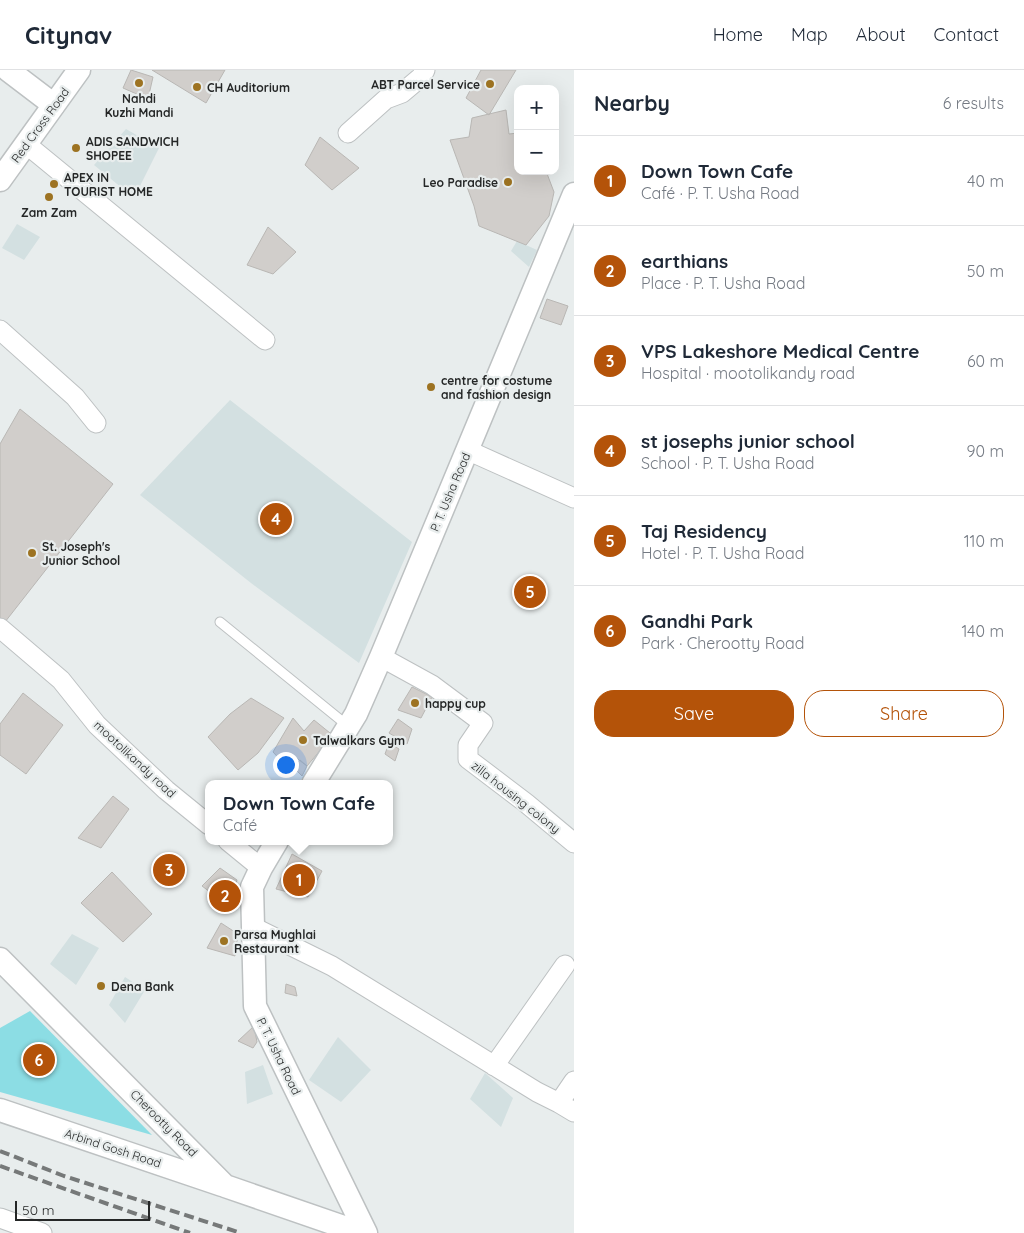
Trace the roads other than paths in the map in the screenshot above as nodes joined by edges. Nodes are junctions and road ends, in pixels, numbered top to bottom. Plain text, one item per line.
1 (8, 70) edge
2 (79, 70) edge
3 (425, 70) edge
4 (54, 105) junction
5 (348, 133) dead end
6 (26, 144) junction
7 (0, 180) edge
8 (574, 194) edge
9 (0, 330) edge
10 (265, 340) dead end
11 (96, 423) dead end
12 (467, 450) junction
13 (574, 498) edge
14 (220, 622) dead end
15 (0, 628) edge
16 (381, 657) junction
17 (348, 726) junction
18 (315, 780) edge
19 (205, 822) edge
20 (574, 843) edge
21 (233, 845) edge
22 (274, 845) edge
23 (260, 868) junction
24 (253, 926) junction
25 (0, 959) edge
26 (565, 965) dead end
27 (494, 1066) junction
28 (574, 1081) edge
29 (567, 1107) edge
30 (0, 1110) edge
31 (226, 1186) junction
32 (0, 1218) edge
33 (42, 1233) edge
34 (361, 1233) edge
35 (366, 1233) edge

1 - 4 street
2 - 4 street, Red Cross Road
3 - 5 street
4 - 6 street, Red Cross Road
6 - 7 street, Red Cross Road
6 - 10 street
8 - 12 street, P. T. Usha Road
9 - 11 street
12 - 13 street
12 - 16 street, P. T. Usha Road
14 - 17 lane
15 - 19 street, mootolikandy road
16 - 17 street, P. T. Usha Road
16 - 20 street, zilla housing colony
17 - 18 street, P. T. Usha Road
21 - 23 street
22 - 23 street, P. T. Usha Road
23 - 24 street, P. T. Usha Road
24 - 27 street
24 - 35 street, P. T. Usha Road
25 - 31 street, Cherootty Road
26 - 27 street
27 - 29 street
28 - 29 street
30 - 31 street, Arbind Gosh Road
31 - 34 street, Cherootty Road
32 - 33 street

